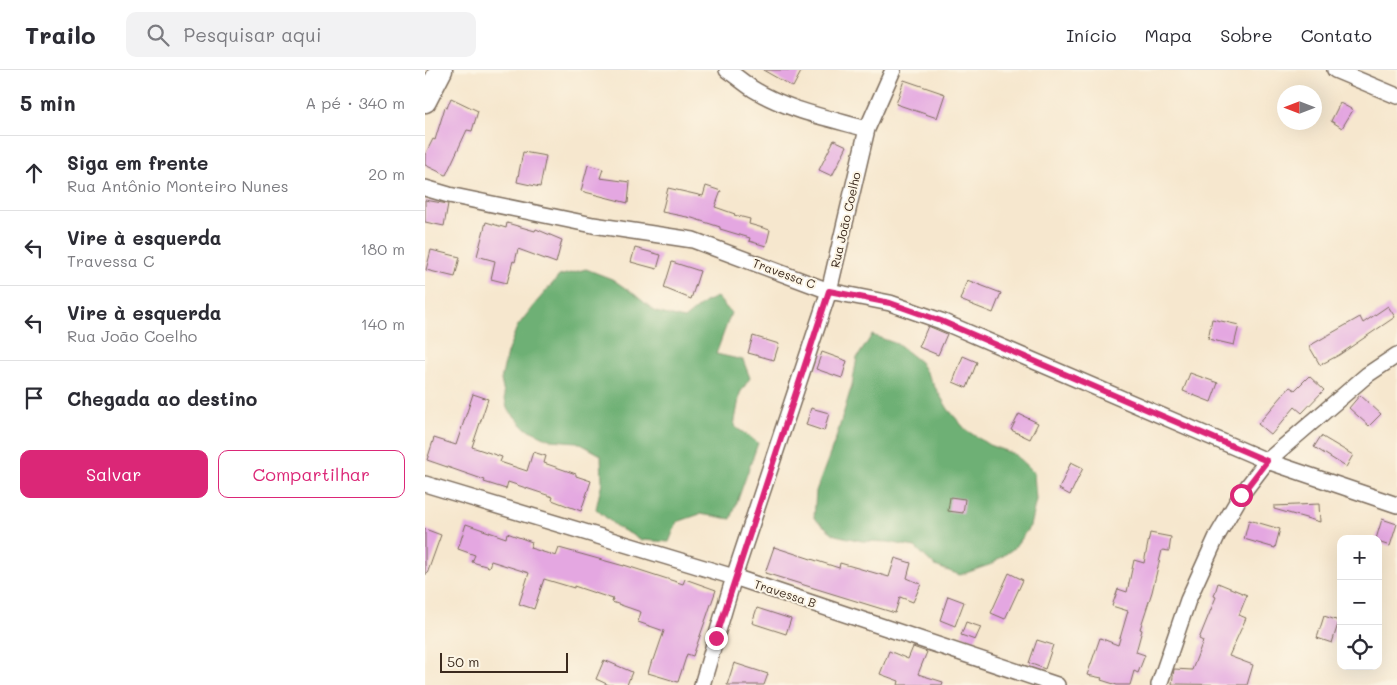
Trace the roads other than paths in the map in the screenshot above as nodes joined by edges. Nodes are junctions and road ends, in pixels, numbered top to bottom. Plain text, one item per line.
1 (441, 70) edge
2 (727, 70) edge
3 (893, 70) edge
4 (1335, 70) edge
5 (1397, 96) edge
6 (425, 101) edge
7 (867, 129) junction
8 (425, 188) edge
9 (829, 291) junction
10 (1397, 355) edge
11 (1267, 461) junction
12 (425, 484) edge
13 (1397, 505) edge
14 (735, 577) junction
15 (702, 685) edge
16 (1057, 685) edge
17 (1159, 685) edge

1 - 6 street
2 - 7 street
3 - 7 street, Rua João Coelho
4 - 5 street
7 - 9 street, Rua João Coelho
8 - 9 street, Travessa C
9 - 11 street, Travessa C
9 - 14 street, Rua João Coelho
10 - 11 street
11 - 13 street, Travessa C
11 - 17 street
12 - 14 street, Travessa B
14 - 15 street, Rua João Coelho
14 - 16 street, Travessa B

